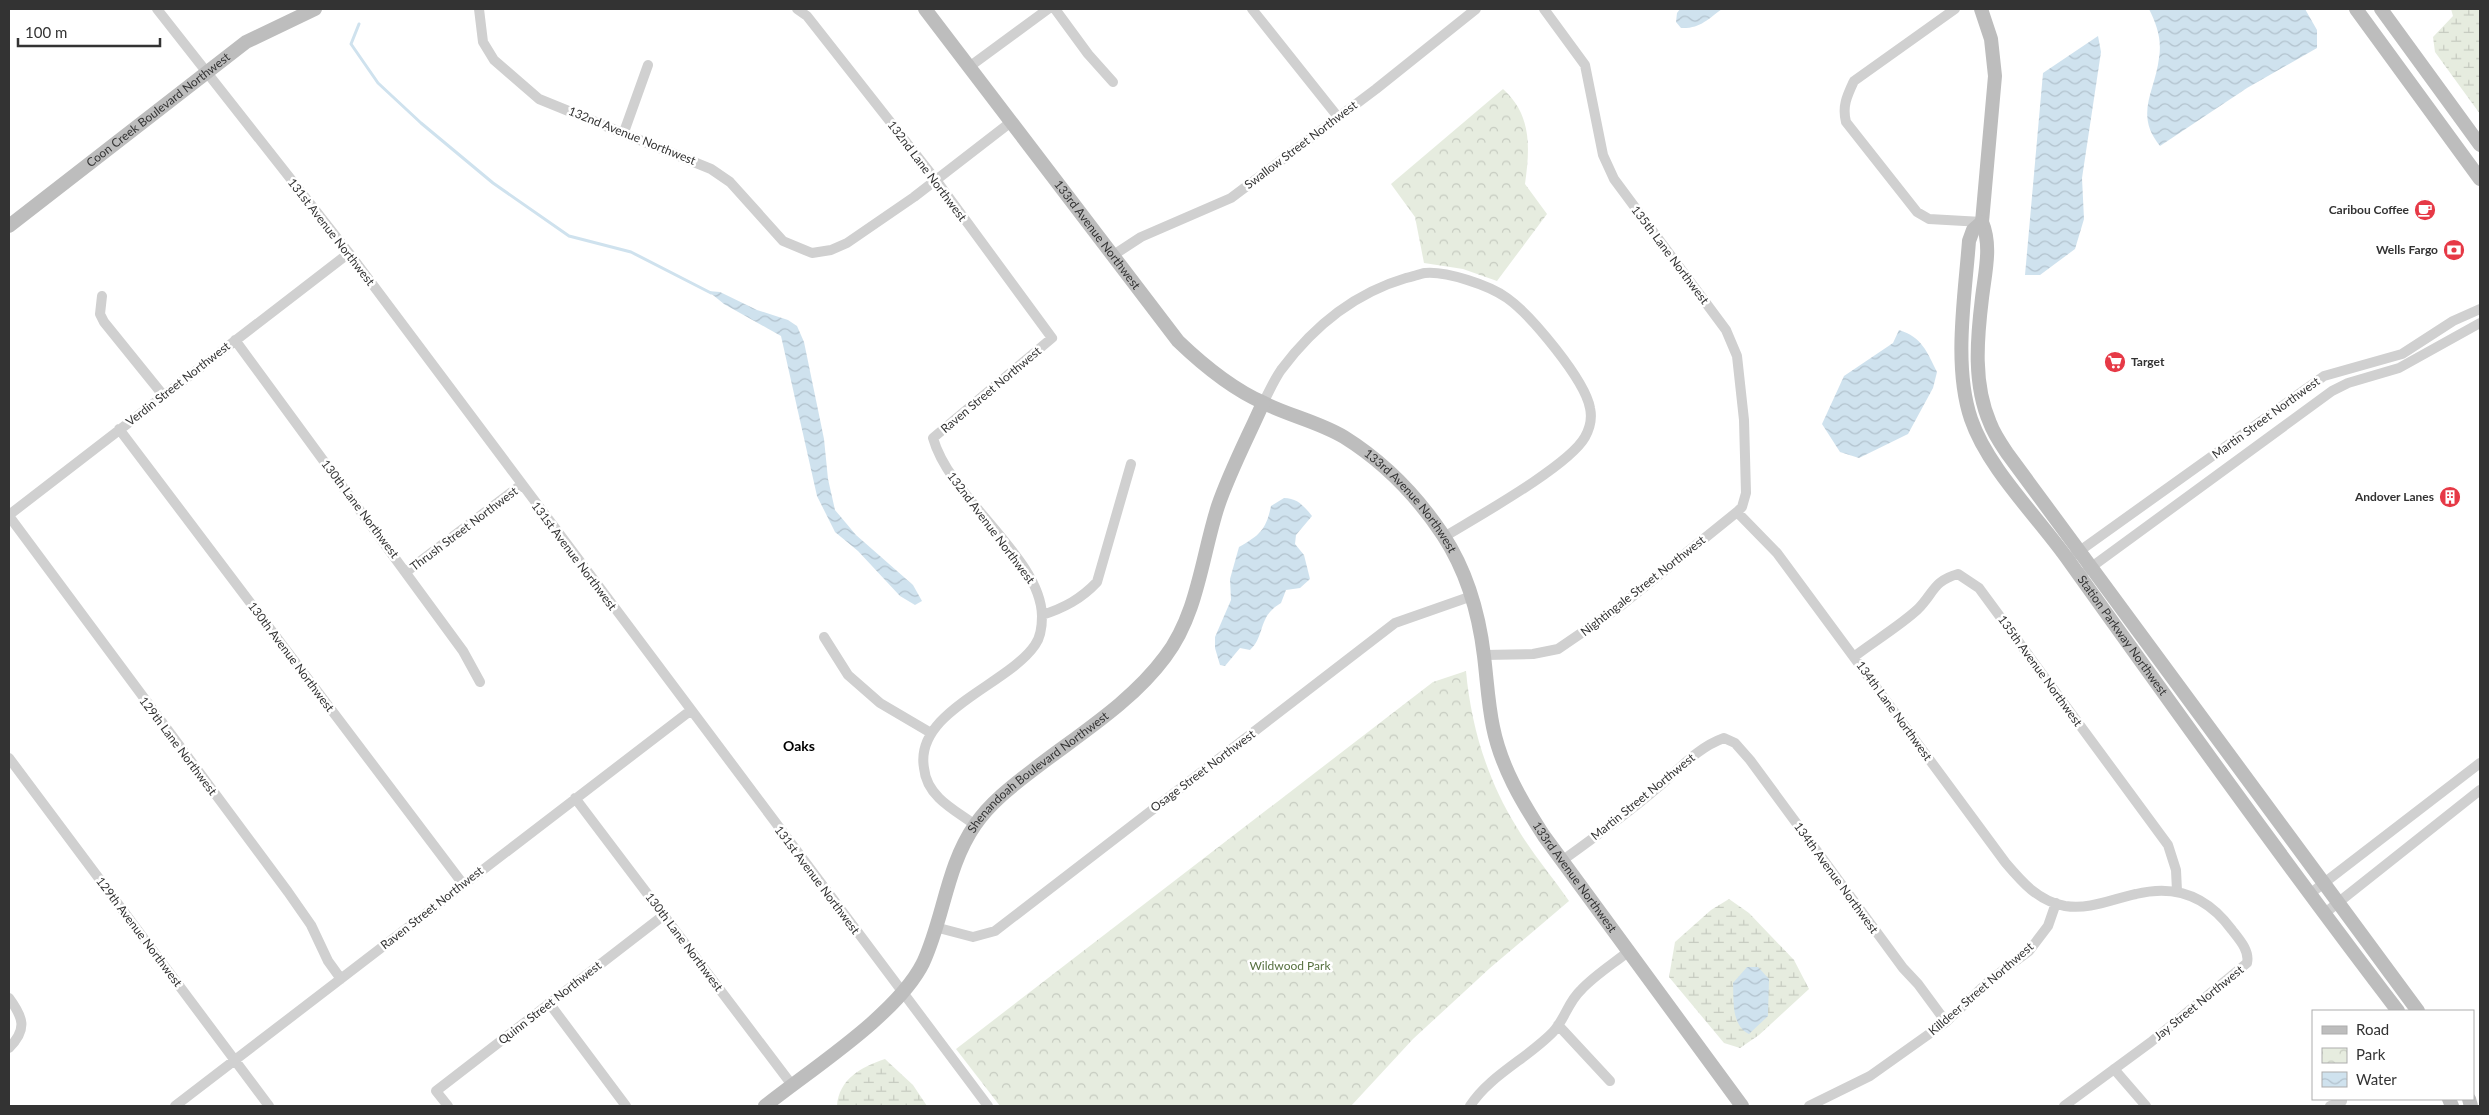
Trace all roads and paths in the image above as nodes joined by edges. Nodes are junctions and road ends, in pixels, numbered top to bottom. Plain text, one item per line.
1 (157, 9) edge
2 (315, 9) edge
3 (479, 9) edge
4 (797, 9) edge
5 (925, 9) edge
6 (1048, 9) edge
7 (1055, 9) edge
8 (1252, 9) edge
9 (1476, 9) edge
10 (1544, 9) edge
11 (1955, 9) edge
12 (1981, 9) edge
13 (2356, 9) edge
14 (2381, 9) edge
15 (648, 65) dead end
16 (969, 67) junction
17 (207, 73) junction
18 (1113, 82) dead end
19 (1338, 117) junction
20 (1011, 122) junction
21 (624, 132) junction
22 (2480, 145) edge
23 (2480, 179) edge
24 (936, 180) junction
25 (1982, 222) junction
26 (9, 226) edge
27 (349, 253) junction
28 (1112, 256) junction
29 (102, 296) dead end
30 (2480, 310) edge
31 (2480, 324) edge
32 (1052, 338) joint
33 (234, 340) junction
34 (163, 395) junction
35 (1263, 403) junction
36 (119, 430) junction
37 (934, 442) joint
38 (1131, 464) dead end
39 (2022, 474) junction
40 (2010, 484) junction
41 (521, 485) junction
42 (1737, 512) junction
43 (9, 516) edge
44 (1444, 537) junction
45 (2074, 555) junction
46 (2091, 568) junction
47 (406, 572) junction
48 (2080, 576) junction
49 (1472, 596) junction
50 (1042, 615) junction
51 (824, 637) dead end
52 (1484, 655) junction
53 (1855, 656) junction
54 (480, 682) dead end
55 (690, 711) junction
56 (931, 732) junction
57 (1724, 738) joint
58 (9, 758) edge
59 (2480, 763) edge
60 (2480, 790) edge
61 (575, 798) junction
62 (975, 825) junction
63 (1564, 860) junction
64 (2325, 883) junction
65 (463, 884) junction
66 (2177, 891) junction
67 (2311, 893) junction
68 (2338, 900) junction
69 (2056, 903) junction
70 (2325, 913) junction
71 (664, 915) junction
72 (935, 927) junction
73 (1629, 951) junction
74 (341, 979) junction
75 (902, 993) junction
76 (9, 998) edge
77 (549, 1003) junction
78 (2397, 1010) edge
79 (2417, 1010) edge
80 (1946, 1022) junction
81 (1558, 1026) junction
82 (9, 1048) edge
83 (235, 1061) junction
84 (2114, 1070) junction
85 (1610, 1081) dead end
86 (792, 1085) junction
87 (2342, 1100) dead end
88 (175, 1106) edge
89 (269, 1106) edge
90 (448, 1106) edge
91 (626, 1106) edge
92 (765, 1106) edge
93 (988, 1106) edge
94 (1470, 1106) edge
95 (1742, 1106) edge
96 (1809, 1106) edge
97 (2064, 1106) edge
98 (2146, 1106) edge
99 (2330, 1106) edge

1 - 17 street, 131st Avenue Northwest
2 - 17 street, Coon Creek Boulevard Northwest
3 - 21 street, 132nd Avenue Northwest
4 - 24 street, 132nd Lane Northwest
5 - 16 street, 133rd Avenue Northwest
6 - 16 street
7 - 18 street
8 - 19 street
9 - 19 street, Swallow Street Northwest
10 - 42 street, 135th Lane Northwest
11 - 25 street
12 - 25 street, Station Parkway Northwest
13 - 23 street
14 - 22 street
15 - 21 street
16 - 20 street, 133rd Avenue Northwest
17 - 26 street, Coon Creek Boulevard Northwest
17 - 27 street, 131st Avenue Northwest
19 - 28 street, Swallow Street Northwest
20 - 24 street
20 - 28 street, 133rd Avenue Northwest
21 - 24 street, 132nd Avenue Northwest
24 - 32 street, 132nd Lane Northwest
25 - 39 street, Station Parkway Northwest
25 - 40 street, Station Parkway Northwest
27 - 33 street, Verdin Street Northwest
27 - 41 street, 131st Avenue Northwest
28 - 35 street, 133rd Avenue Northwest
29 - 34 street
30 - 45 street, Martin Street Northwest
31 - 46 street, Martin Street Northwest
32 - 37 street, Raven Street Northwest
33 - 34 street, Verdin Street Northwest
33 - 47 street, 130th Lane Northwest
34 - 36 street, Verdin Street Northwest
35 - 44 street, 133rd Avenue Northwest
35 - 44 street
35 - 62 street, Shenandoah Boulevard Northwest
36 - 43 street, Verdin Street Northwest
36 - 65 street, 130th Avenue Northwest
37 - 50 street, 132nd Avenue Northwest
38 - 50 street
39 - 40 street
39 - 45 street, Station Parkway Northwest
40 - 45 street, Station Parkway Northwest
41 - 47 street, Thrush Street Northwest
41 - 55 street, 131st Avenue Northwest
42 - 52 street, Nightingale Street Northwest
42 - 53 street, 134th Lane Northwest
43 - 74 street, 129th Lane Northwest
44 - 49 street, 133rd Avenue Northwest
45 - 46 street, Station Parkway Northwest
45 - 48 street, Station Parkway Northwest
46 - 48 street, Martin Street Northwest
46 - 64 street, Station Parkway Northwest
47 - 54 street, 130th Lane Northwest
48 - 67 street, Station Parkway Northwest
49 - 52 street, 133rd Avenue Northwest
49 - 72 street, Osage Street Northwest
50 - 56 street
51 - 56 street
52 - 63 street, 133rd Avenue Northwest
53 - 66 street, 135th Avenue Northwest
53 - 69 street, 134th Lane Northwest
55 - 61 street, Raven Street Northwest
55 - 75 street, 131st Avenue Northwest
56 - 62 street
57 - 63 street, Martin Street Northwest
57 - 80 street, 134th Avenue Northwest
58 - 83 street, 129th Avenue Northwest
59 - 64 street
60 - 68 street
61 - 65 street, Raven Street Northwest
61 - 71 street, 130th Lane Northwest
62 - 72 street, Shenandoah Boulevard Northwest
63 - 73 street, 133rd Avenue Northwest
64 - 67 street
64 - 68 street, Station Parkway Northwest
65 - 74 street, Raven Street Northwest
66 - 69 street
66 - 84 street, Jay Street Northwest
67 - 70 street, Station Parkway Northwest
68 - 70 street
68 - 79 street, Station Parkway Northwest
69 - 80 street, Killdeer Street Northwest
70 - 78 street, Station Parkway Northwest
71 - 77 street, Quinn Street Northwest
71 - 86 street, 130th Lane Northwest
72 - 75 street, Shenandoah Boulevard Northwest
73 - 81 street
73 - 95 street, 133rd Avenue Northwest
74 - 83 street, Raven Street Northwest
75 - 86 street, Shenandoah Boulevard Northwest
75 - 93 street, 131st Avenue Northwest
76 - 82 street
77 - 90 street, Quinn Street Northwest
77 - 91 street
80 - 96 street, Killdeer Street Northwest
81 - 85 street
81 - 94 street
83 - 88 street, Raven Street Northwest
83 - 89 street, 129th Avenue Northwest
84 - 97 street, Jay Street Northwest
84 - 98 street
86 - 92 street, Shenandoah Boulevard Northwest
87 - 99 street

